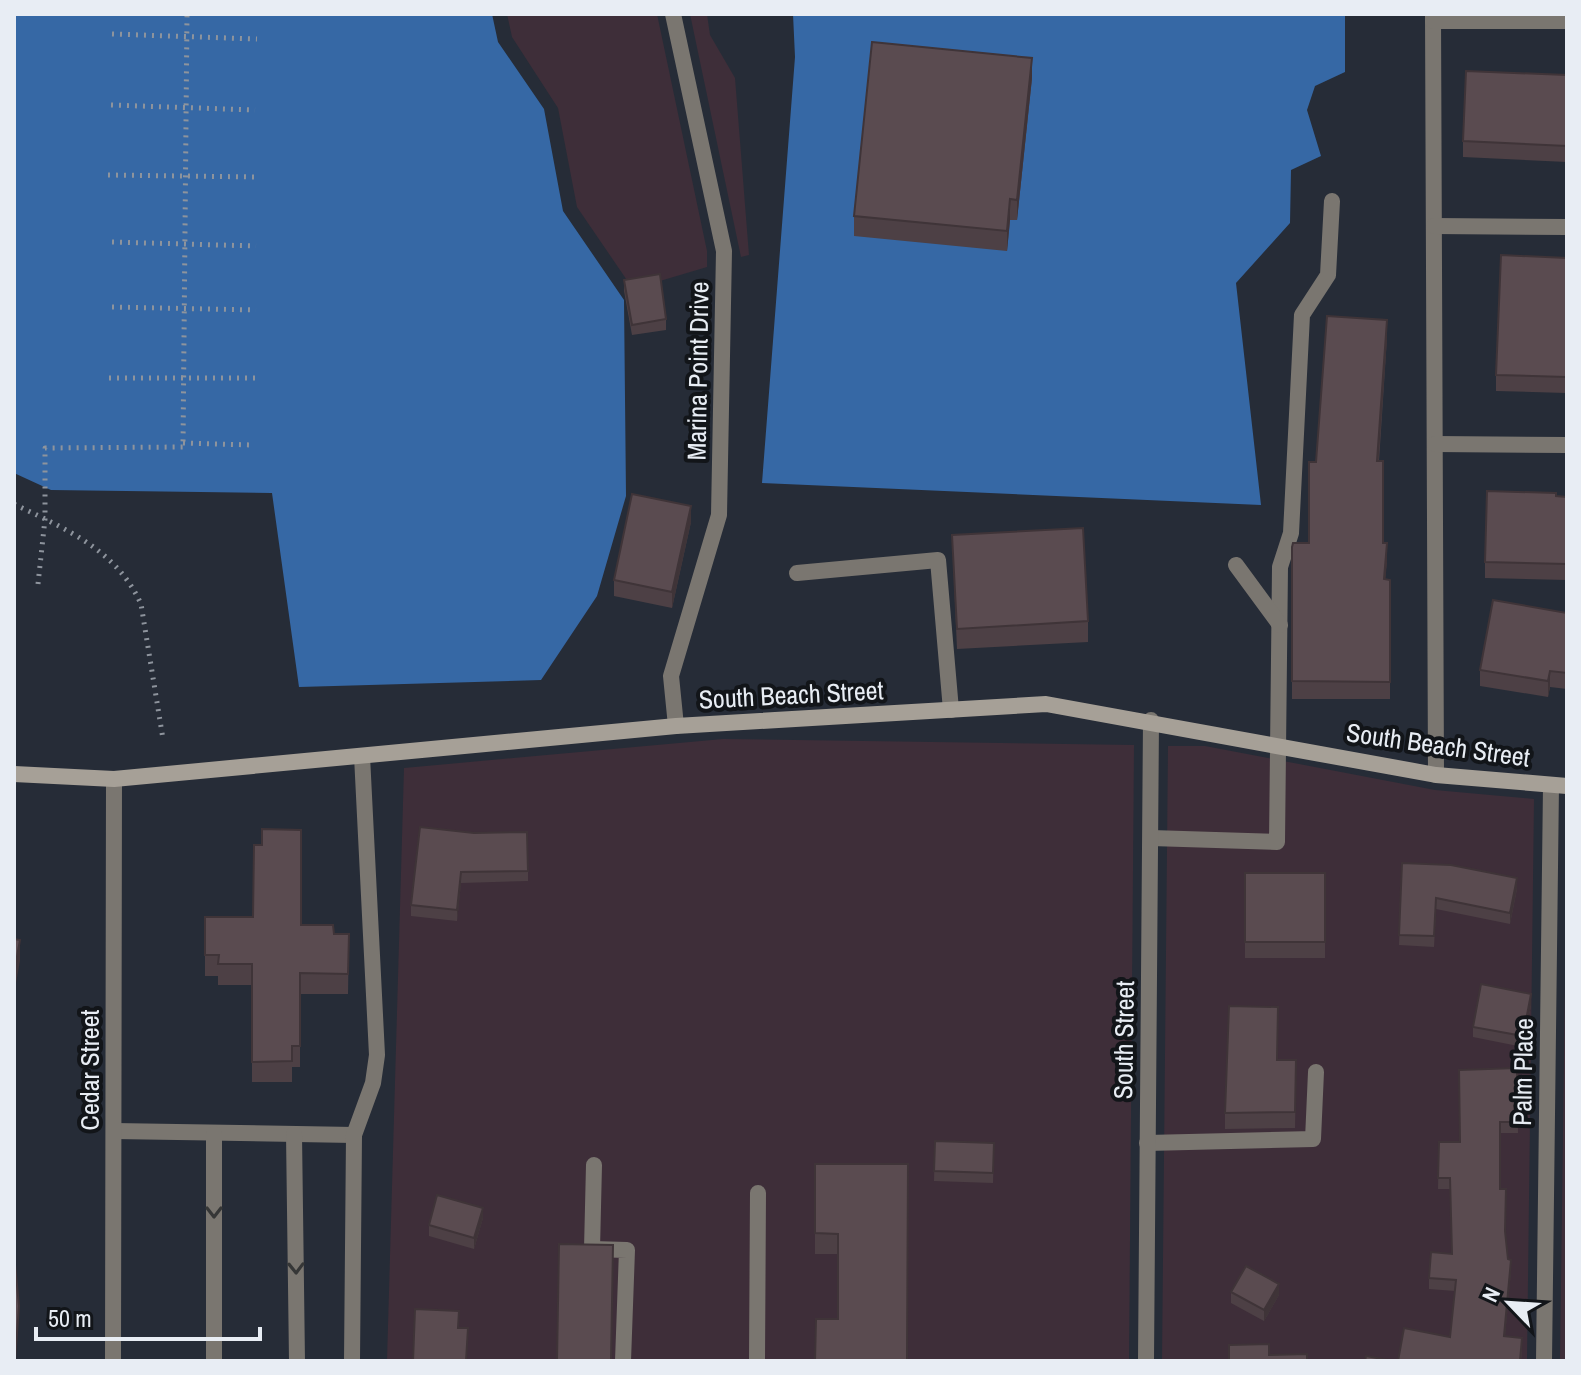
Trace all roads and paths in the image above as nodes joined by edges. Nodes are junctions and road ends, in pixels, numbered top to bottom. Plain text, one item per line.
1 (187, 14) edge
2 (673, 14) edge
3 (1433, 18) edge
4 (1567, 21) edge
5 (112, 34) dead end
6 (186, 37) junction
7 (257, 39) dead end
8 (111, 105) dead end
9 (186, 108) junction
10 (255, 110) dead end
11 (108, 175) dead end
12 (185, 175) junction
13 (256, 177) dead end
14 (1332, 201) dead end
15 (1434, 226) junction
16 (1567, 227) edge
17 (112, 242) dead end
18 (185, 244) junction
19 (256, 246) dead end
20 (112, 307) dead end
21 (184, 309) junction
22 (256, 310) dead end
23 (109, 378) dead end
24 (255, 378) dead end
25 (183, 379) junction
26 (183, 443) junction
27 (1435, 444) junction
28 (252, 445) dead end
29 (1567, 445) edge
30 (14, 504) edge
31 (45, 519) junction
32 (1236, 565) dead end
33 (797, 573) dead end
34 (38, 584) dead end
35 (1280, 625) junction
36 (951, 710) junction
37 (1151, 720) junction
38 (676, 726) junction
39 (163, 739) dead end
40 (1279, 745) junction
41 (362, 756) junction
42 (14, 774) edge
43 (1436, 775) junction
44 (114, 779) junction
45 (1559, 785) edge
46 (1151, 838) junction
47 (1316, 1072) dead end
48 (114, 1131) junction
49 (214, 1134) junction
50 (294, 1134) junction
51 (354, 1135) junction
52 (1147, 1143) junction
53 (594, 1165) dead end
54 (758, 1193) dead end
55 (113, 1361) edge
56 (214, 1361) edge
57 (297, 1361) edge
58 (352, 1361) edge
59 (623, 1361) edge
60 (757, 1361) edge
61 (1146, 1361) edge
62 (1544, 1361) edge

1 - 6 path
2 - 38 street, Marina Point Drive
3 - 4 street
3 - 15 street
5 - 6 path
6 - 7 path
6 - 9 path
8 - 9 path
9 - 10 path
9 - 12 path
11 - 12 path
12 - 13 path
12 - 18 path
14 - 35 street
15 - 16 street
15 - 27 street
17 - 18 path
18 - 19 path
18 - 21 path
20 - 21 path
21 - 22 path
21 - 25 path
23 - 25 path
24 - 25 path
25 - 26 path
26 - 28 path
26 - 31 path
27 - 29 street
27 - 43 street
30 - 31 path
31 - 34 path
31 - 39 path
32 - 35 street
33 - 36 street
35 - 40 street
36 - 37 street, South Beach Street
36 - 38 street, South Beach Street
37 - 40 street, South Beach Street
37 - 46 street, South Street
38 - 41 street, South Beach Street
40 - 43 street, South Beach Street
40 - 46 street
41 - 44 street, South Beach Street
41 - 51 street
42 - 44 street, South Beach Street
43 - 45 street, South Beach Street
44 - 48 street, Cedar Street
45 - 62 street, Palm Place
46 - 52 street, South Street
47 - 52 street
48 - 49 street
48 - 55 street, Cedar Street
49 - 50 street
49 -> 56 street
50 - 51 street
50 -> 57 street
51 - 58 street
52 - 61 street, South Street
53 - 59 street
54 - 60 street

